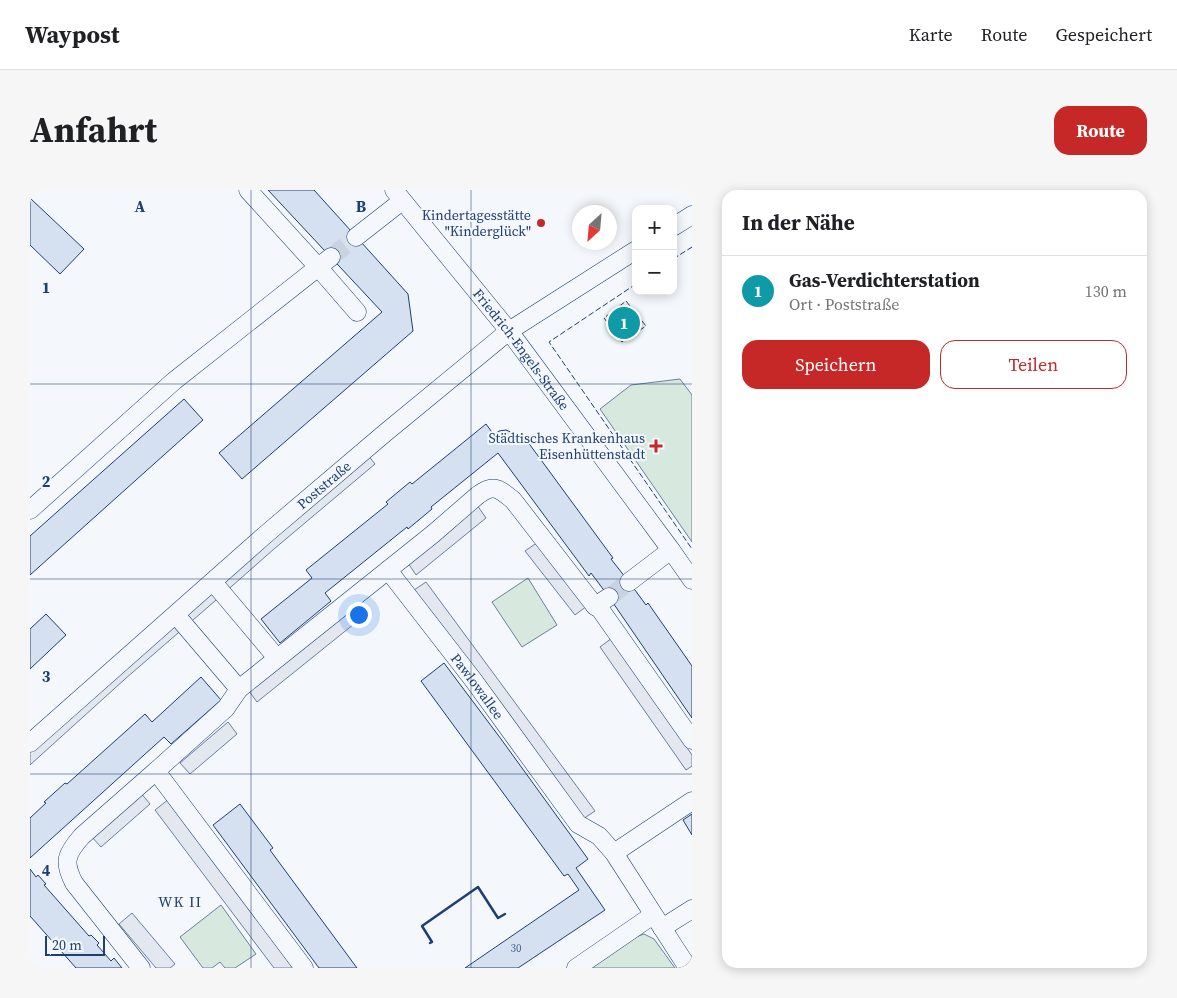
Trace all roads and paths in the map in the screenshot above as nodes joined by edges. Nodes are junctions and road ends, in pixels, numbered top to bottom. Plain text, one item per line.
1 (248, 190) edge
2 (398, 195) edge
3 (692, 215) edge
4 (677, 224) edge
5 (356, 237) tunnel mouth
6 (632, 253) edge
7 (324, 262) junction
8 (357, 312) dead end
9 (509, 331) junction
10 (30, 510) edge
11 (671, 550) junction
12 (388, 570) junction
13 (692, 580) edge
14 (213, 582) junction
15 (629, 582) tunnel mouth
16 (176, 615) junction
17 (276, 658) junction
18 (239, 689) junction
19 (692, 740) edge
20 (30, 743) edge
21 (156, 771) junction
22 (692, 801) edge
23 (614, 854) junction
24 (692, 909) edge
25 (658, 921) junction
26 (692, 966) edge
27 (141, 968) edge
28 (304, 968) edge
29 (576, 968) edge
30 (688, 968) edge

1 - 7 street
2 - 5 street, Friedrich-Engels-Straße
2 - 9 street, Friedrich-Engels-Straße
3 - 4 street
6 - 9 street, Poststraße
7 - 8 street
7 - 10 street
9 - 11 street, Friedrich-Engels-Straße
9 - 14 street, Poststraße
11 - 13 street, Friedrich-Engels-Straße
11 - 15 street
12 - 17 street
12 - 19 street
12 - 23 street, Pawlowallee
14 - 16 street, Poststraße
14 - 17 street
16 - 18 street
16 - 20 street, Poststraße
17 - 18 street
18 - 21 street
21 - 27 street
21 - 28 street
22 - 23 street
23 - 25 street, Pawlowallee
24 - 25 street
25 - 29 street
25 - 30 street, Pawlowallee
26 - 30 street, Pawlowallee

